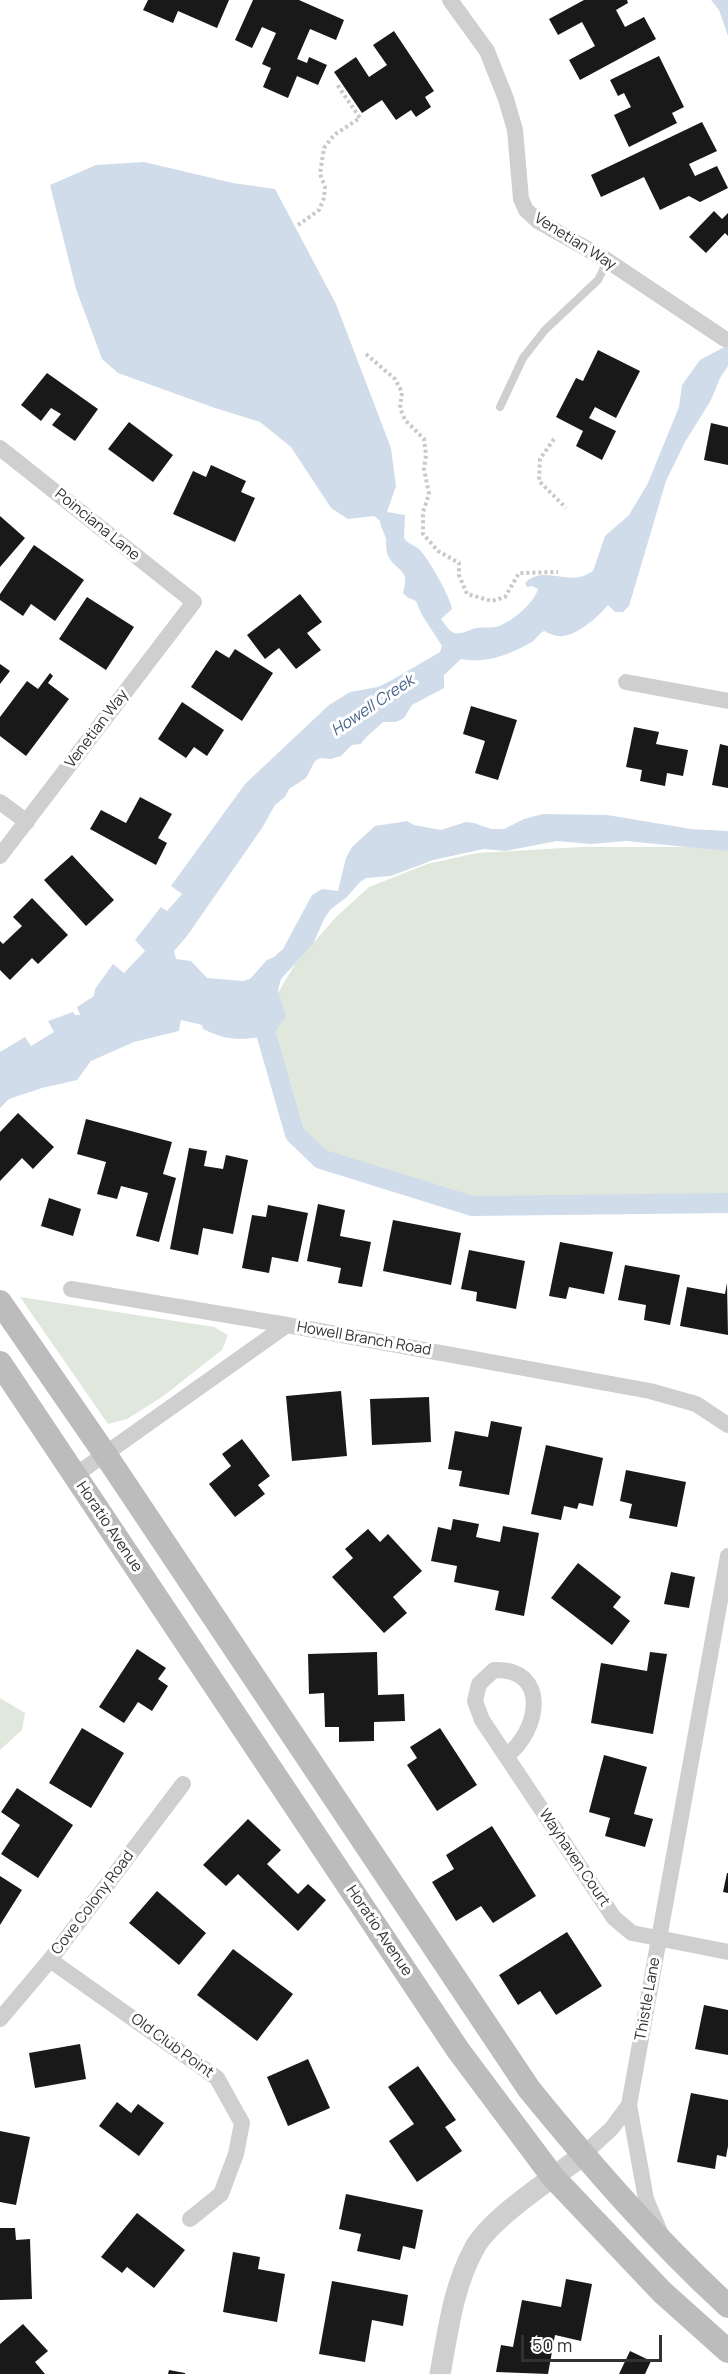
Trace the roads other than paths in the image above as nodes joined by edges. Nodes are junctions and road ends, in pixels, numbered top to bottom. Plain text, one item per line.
1 (450, 0) edge
2 (605, 259) junction
3 (725, 339) dead end
4 (500, 407) dead end
5 (0, 448) edge
6 (194, 602) joint
7 (626, 682) dead end
8 (728, 701) edge
9 (0, 802) edge
10 (27, 822) junction
11 (0, 856) edge
12 (71, 1289) dead end
13 (0, 1302) edge
14 (287, 1325) junction
15 (0, 1363) edge
16 (728, 1426) edge
17 (105, 1454) junction
18 (74, 1476) junction
19 (728, 1556) edge
20 (506, 1756) junction
21 (183, 1784) dead end
22 (339, 1806) junction
23 (309, 1827) junction
24 (658, 1940) junction
25 (728, 1952) edge
26 (50, 1960) junction
27 (0, 2019) edge
28 (629, 2105) junction
29 (582, 2156) junction
30 (553, 2177) junction
31 (190, 2219) dead end
32 (664, 2244) junction
33 (728, 2306) edge
34 (728, 2351) edge
35 (440, 2374) edge

1 - 2 street, Venetian Way
2 - 3 street, Venetian Way
2 - 4 lane
5 - 6 street, Poinciana Lane
6 - 10 street, Venetian Way
7 - 8 street
9 - 10 street
10 - 11 street, Venetian Way
12 - 14 street
13 - 17 main road
14 - 16 street, Howell Branch Road
14 - 17 street, Howell Branch Road
15 - 18 main road
17 - 18 street, Howell Branch Road
17 - 22 main road
18 - 23 main road, Horatio Avenue
19 - 24 street, Thistle Lane
20 - 20 street, Wayhaven Court
20 - 24 street, Wayhaven Court
21 - 26 street, Cove Colony Road
22 - 23 main road
22 - 29 main road
23 - 30 main road, Horatio Avenue
24 - 25 street, Wayhaven Court
24 - 28 street, Thistle Lane
26 - 27 street, Cove Colony Road
26 - 31 street, Old Club Point
28 - 29 street, Thistle Lane
28 - 32 street
29 - 30 street, Thistle Lane
29 - 32 main road
30 - 34 main road, Horatio Avenue
30 - 35 street, Thistle Lane
32 - 33 main road

